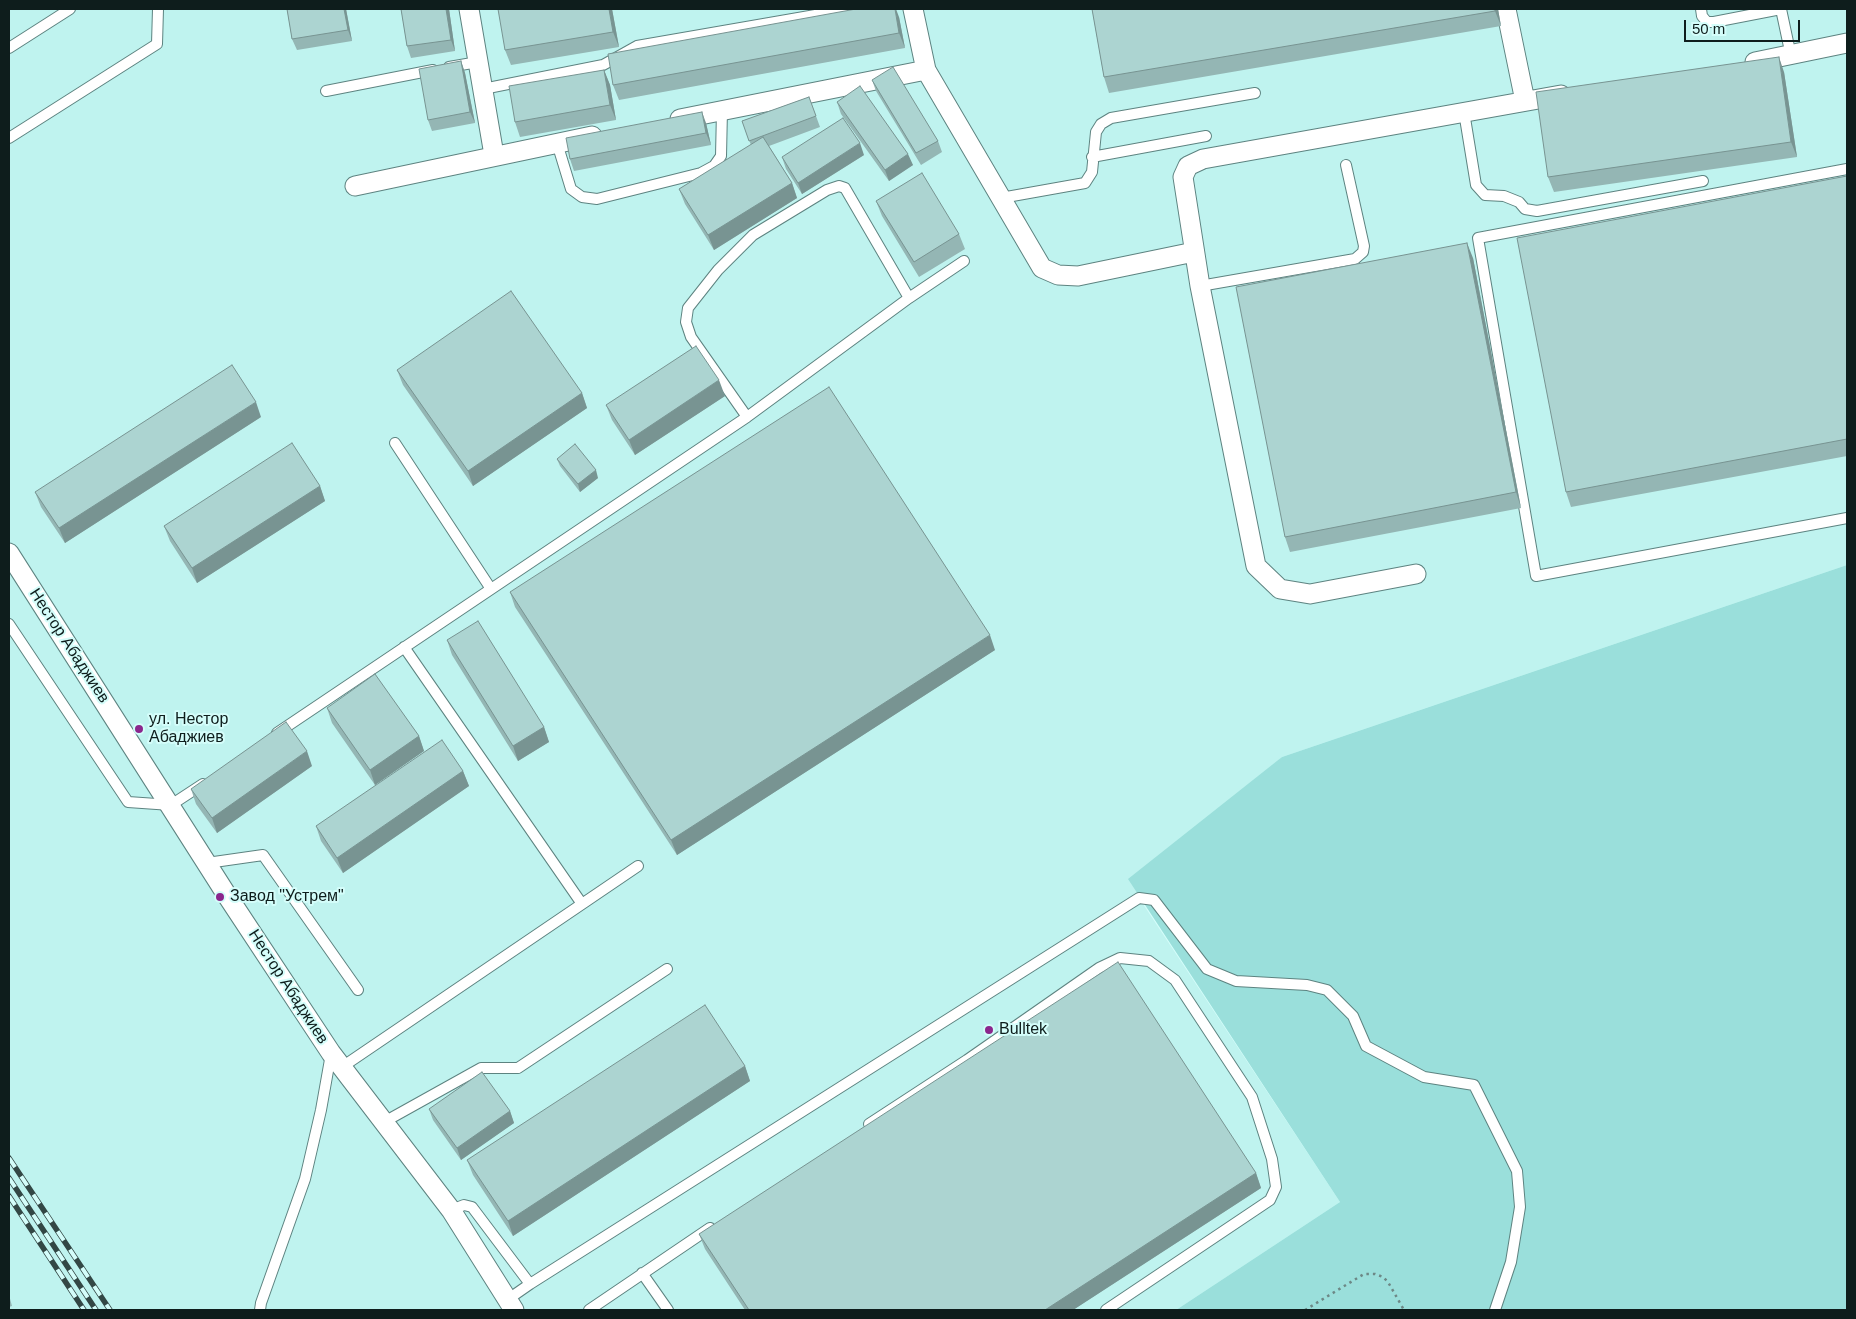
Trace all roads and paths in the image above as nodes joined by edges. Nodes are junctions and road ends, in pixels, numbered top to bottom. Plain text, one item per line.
1 (70, 9) edge
2 (158, 9) edge
3 (469, 9) edge
4 (850, 9) edge
5 (913, 9) edge
6 (1506, 9) edge
7 (1701, 9) edge
8 (1781, 9) edge
9 (1847, 43) edge
10 (9, 48) edge
11 (1791, 56) junction
12 (478, 62) junction
13 (1742, 65) edge
14 (926, 70) junction
15 (483, 90) junction
16 (326, 91) dead end
17 (1255, 93) dead end
18 (1574, 93) edge
19 (1525, 102) junction
20 (722, 110) junction
21 (1464, 112) junction
22 (664, 122) edge
23 (606, 133) edge
24 (1206, 136) dead end
25 (9, 138) edge
26 (557, 143) junction
27 (494, 155) junction
28 (1092, 157) junction
29 (1346, 165) dead end
30 (1847, 169) edge
31 (1703, 181) dead end
32 (355, 186) dead end
33 (1002, 198) junction
34 (1194, 252) junction
35 (964, 261) dead end
36 (1200, 286) junction
37 (909, 298) junction
38 (747, 417) junction
39 (395, 443) dead end
40 (1847, 518) edge
41 (9, 553) edge
42 (1416, 574) dead end
43 (491, 589) junction
44 (9, 624) edge
45 (404, 647) junction
46 (268, 740) edge
47 (211, 778) edge
48 (171, 805) junction
49 (207, 863) junction
50 (638, 866) dead end
51 (582, 904) junction
52 (667, 968) dead end
53 (358, 990) dead end
54 (337, 1060) junction
55 (384, 1122) junction
56 (859, 1131) edge
57 (451, 1210) junction
58 (717, 1224) edge
59 (642, 1273) junction
60 (530, 1284) junction
61 (511, 1305) edge
62 (260, 1310) edge
63 (589, 1310) edge
64 (668, 1310) edge
65 (1106, 1310) edge
66 (1304, 1310) edge
67 (1404, 1310) edge
68 (1495, 1310) edge

1 - 10 lane
2 - 25 lane
3 - 12 street
4 - 15 lane
5 - 14 street
6 - 19 street
7 - 8 lane
8 - 11 lane
9 - 11 street
11 - 13 street
12 - 15 street
12 - 16 lane
14 - 20 street
14 - 33 street
15 - 27 street
17 - 28 lane
18 - 19 street
19 - 21 street
20 - 22 street
20 - 26 lane
21 - 31 lane
21 - 34 street
23 - 26 street
24 - 28 lane
26 - 27 street
27 - 32 street
28 - 33 lane
29 - 36 lane
30 - 40 lane
33 - 34 street
34 - 36 street
35 - 37 lane
36 - 42 street
37 - 38 lane
37 - 38 lane
38 - 43 lane
39 - 43 lane
41 - 48 street, Нестор Абаджиев
43 - 45 lane
44 - 48 lane
45 - 46 lane
45 - 51 lane
47 - 48 lane
48 - 49 street, Нестор Абаджиев
49 - 53 lane
49 - 54 street, Нестор Абаджиев
50 - 51 lane
51 - 54 lane
52 - 55 lane
54 - 55 street, Нестор Абаджиев
54 - 62 lane
55 - 57 street, Нестор Абаджиев
56 - 65 lane
57 - 60 lane
57 - 61 street, Нестор Абаджиев
58 - 59 lane
59 - 63 lane
59 - 64 lane
60 - 61 lane
60 - 68 lane
66 - 67 path

